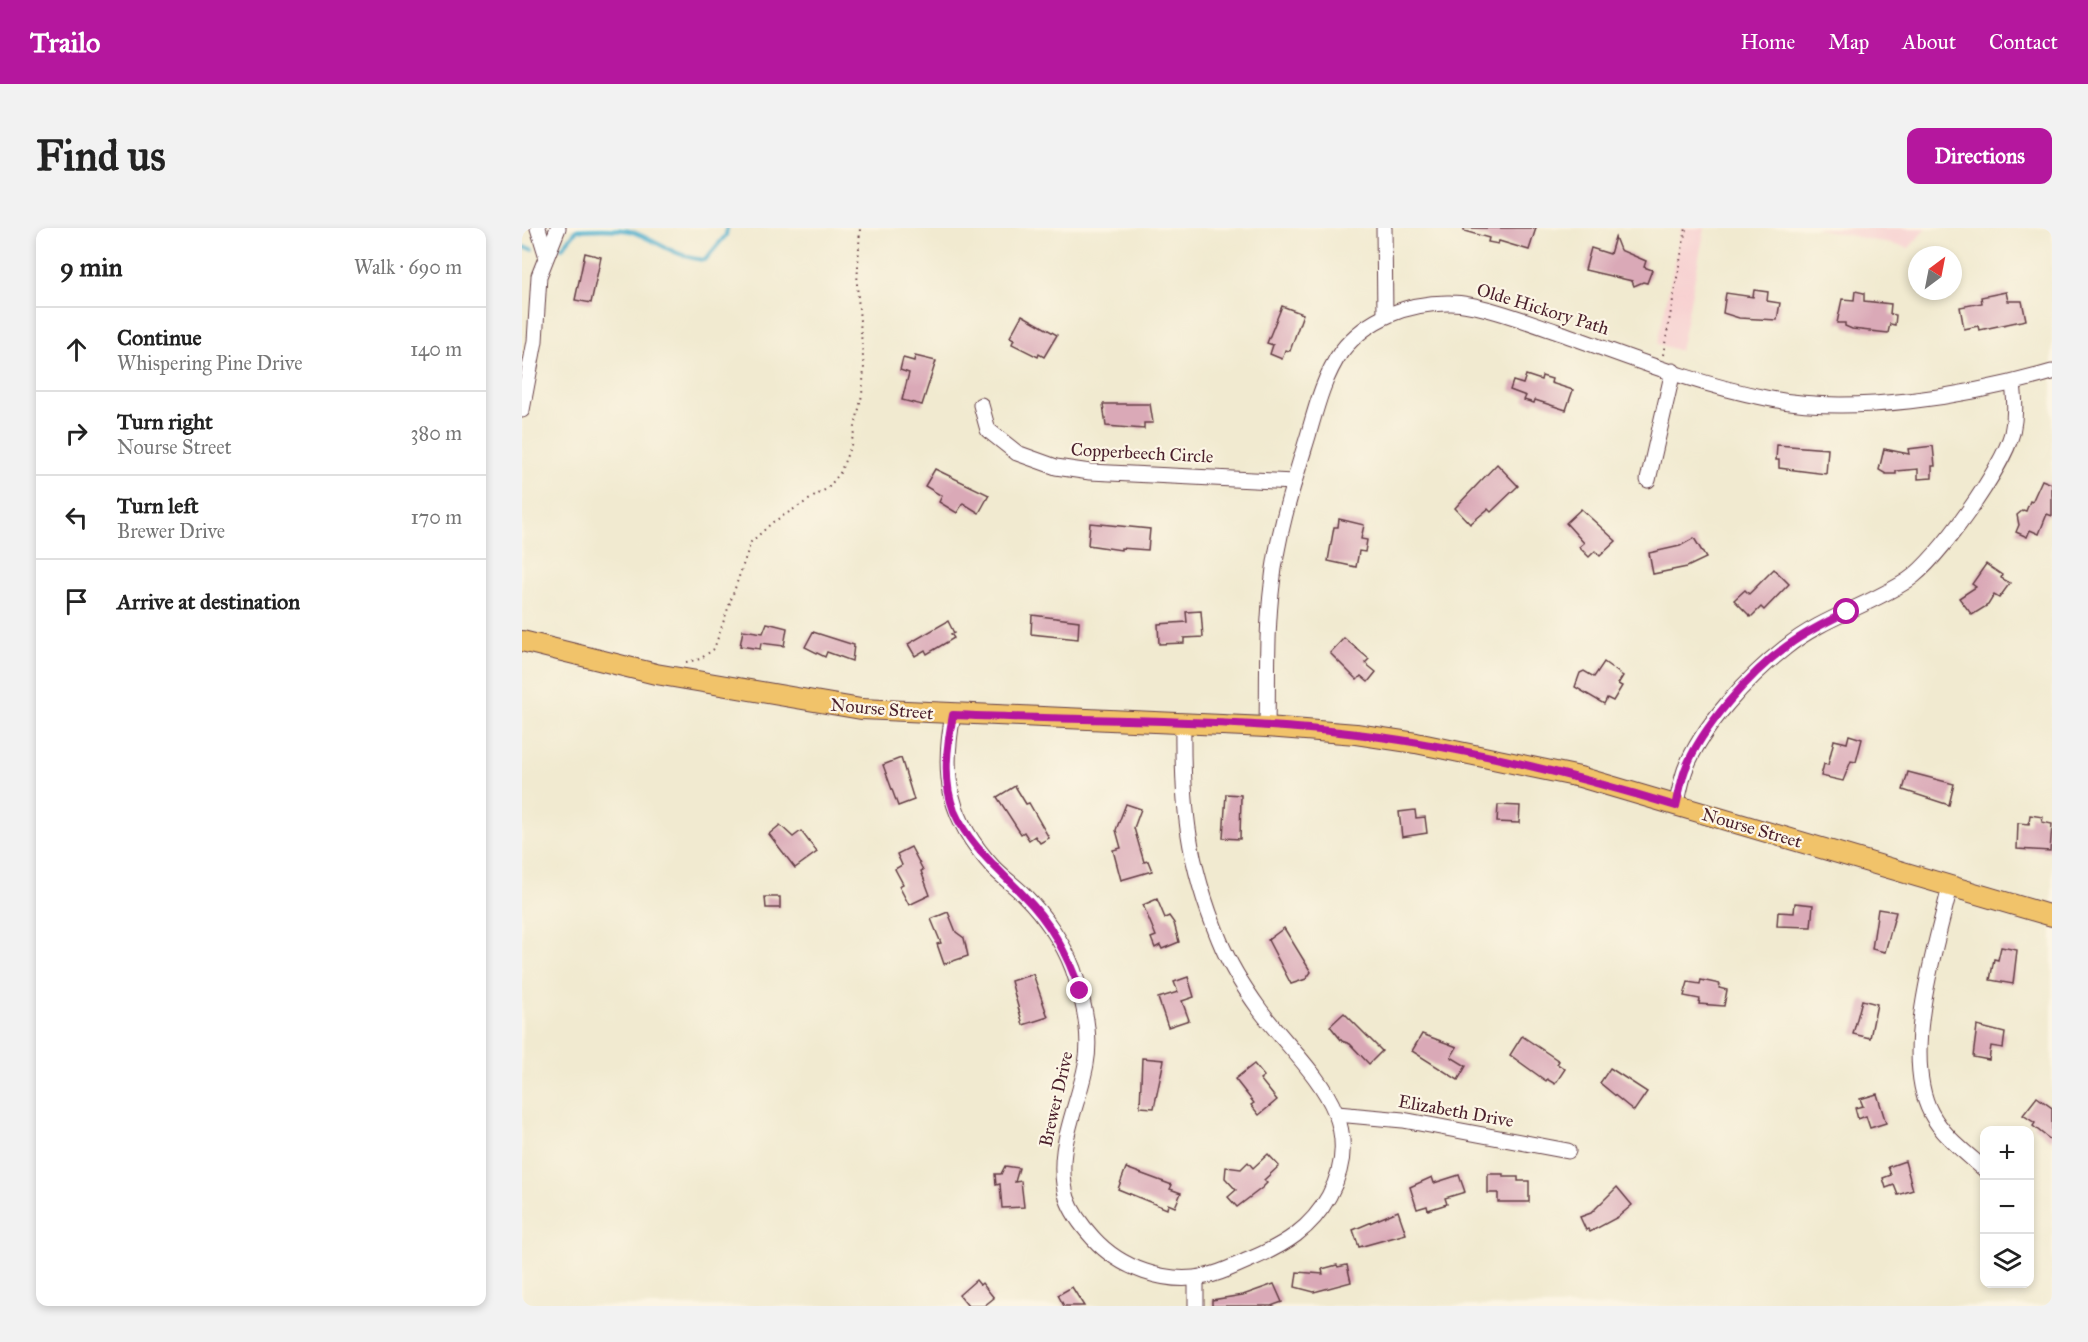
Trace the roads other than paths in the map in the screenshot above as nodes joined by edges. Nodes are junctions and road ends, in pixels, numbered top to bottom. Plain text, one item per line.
1 (537, 228) edge
2 (558, 228) edge
3 (1384, 228) edge
4 (546, 254) junction
5 (1385, 315) junction
6 (1668, 370) junction
7 (2052, 372) edge
8 (2013, 383) junction
9 (981, 405) dead end
10 (522, 410) edge
11 (1648, 480) dead end
12 (1294, 482) junction
13 (522, 642) edge
14 (953, 715) junction
15 (1183, 723) junction
16 (1267, 727) junction
17 (1676, 806) junction
18 (1950, 887) junction
19 (2052, 916) edge
20 (1337, 1114) junction
21 (1568, 1151) dead end
22 (1980, 1165) edge
23 (1196, 1278) junction
24 (1196, 1306) edge

1 - 4 street
2 - 4 street
3 - 5 street
4 - 10 street
5 - 6 street, Olde Hickory Path
5 - 12 street, Olde Hickory Path
6 - 8 street, Olde Hickory Path
6 - 11 street
7 - 8 street, Olde Hickory Path
8 - 17 street
9 - 12 street, Copperbeech Circle
12 - 16 street, Olde Hickory Path
13 - 14 main road, Nourse Street
14 - 15 main road, Nourse Street
14 - 23 street, Brewer Drive
15 - 16 main road, Nourse Street
15 - 20 street, Brewer Drive
16 - 17 main road, Nourse Street
17 - 18 main road, Nourse Street
18 - 19 main road, Nourse Street
18 - 22 street
20 - 21 street, Elizabeth Drive
20 - 23 street, Brewer Drive
23 - 24 street

